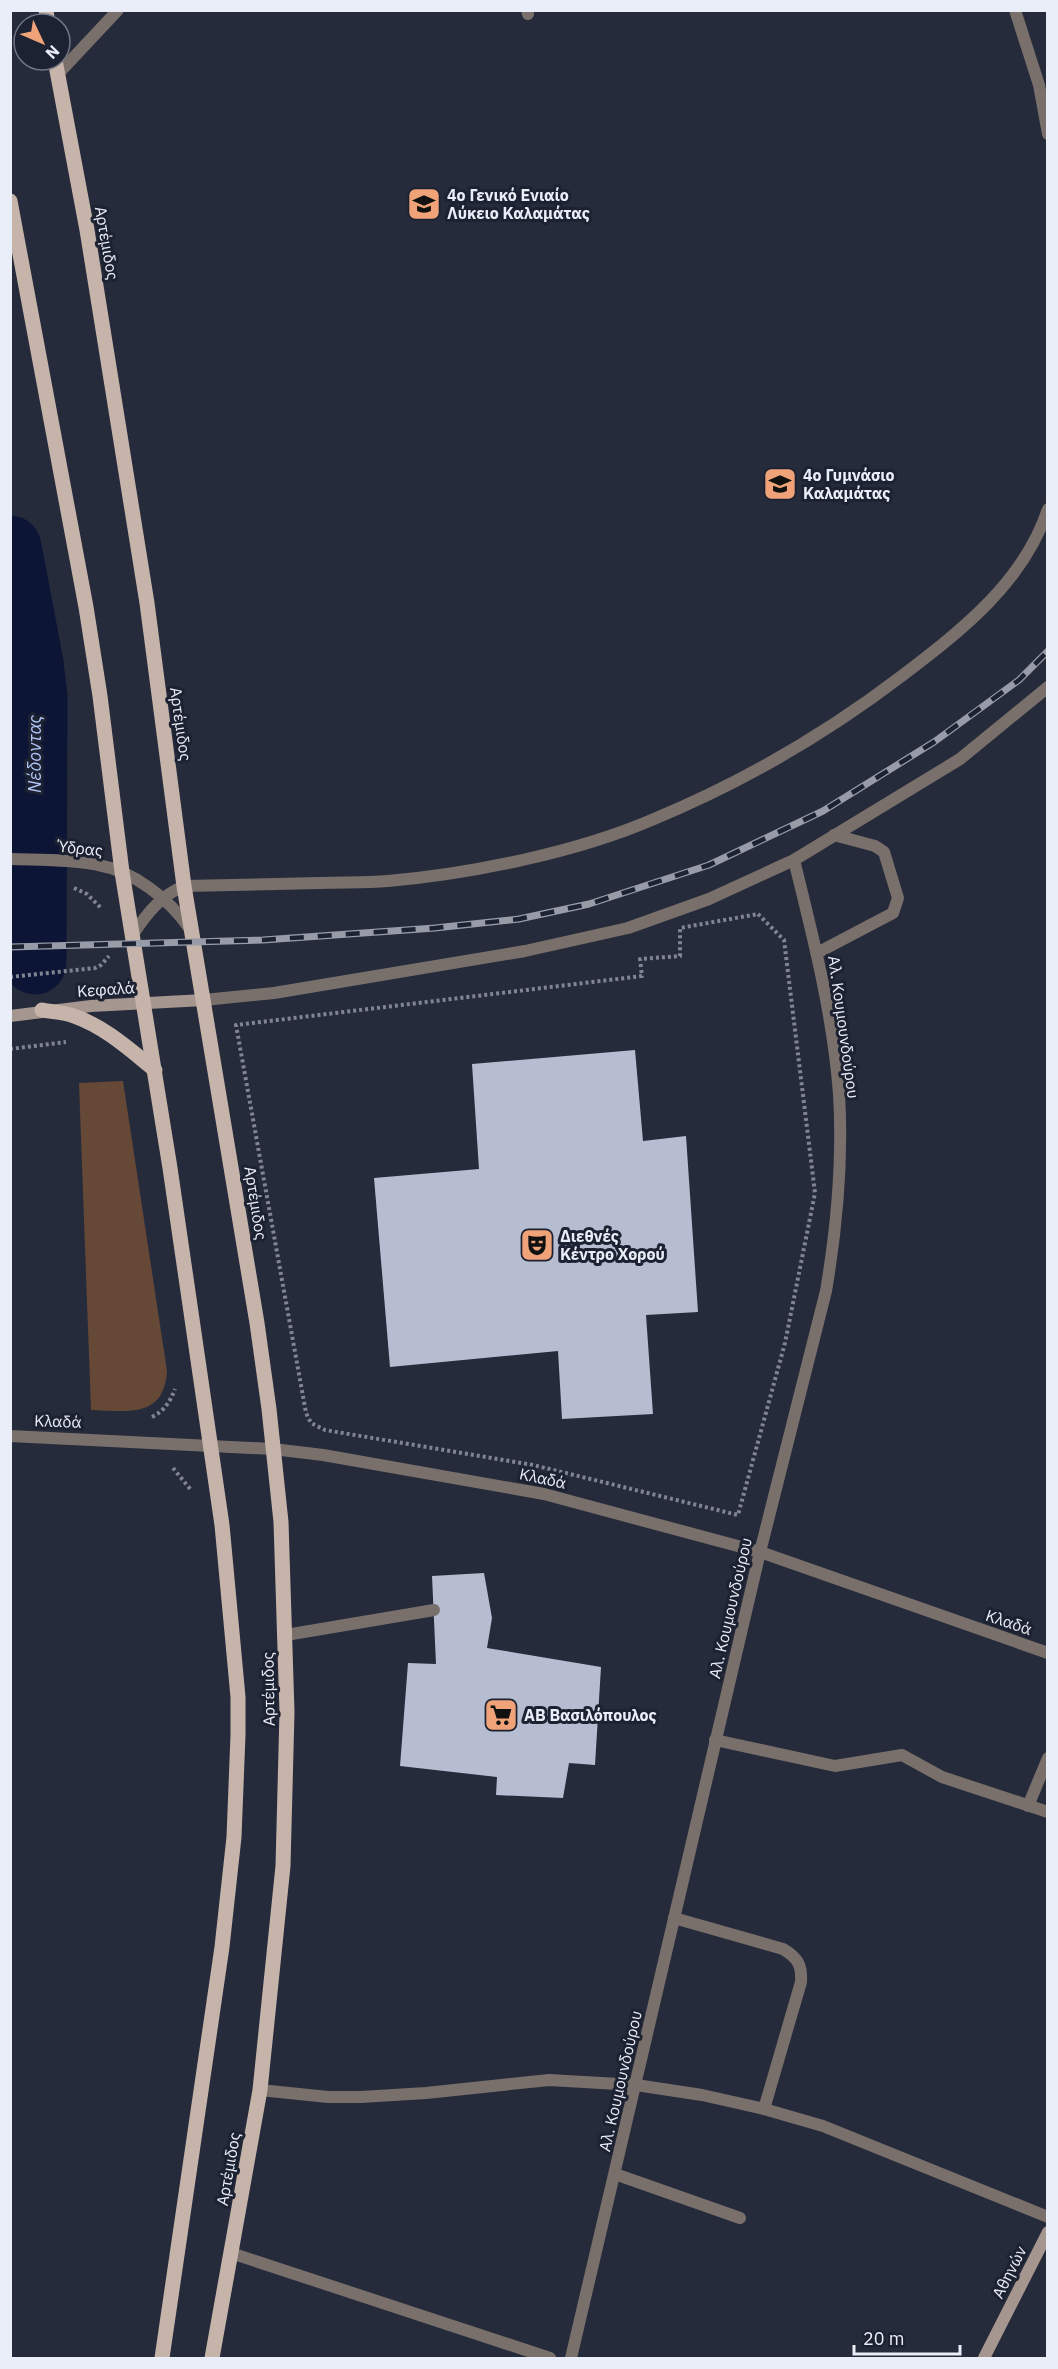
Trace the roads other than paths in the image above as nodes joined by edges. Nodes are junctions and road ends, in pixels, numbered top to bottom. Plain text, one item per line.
1 (118, 10) edge
2 (1015, 10) edge
3 (72, 52) edge
4 (57, 72) edge
5 (1047, 134) edge
6 (10, 201) edge
7 (1047, 509) edge
8 (1047, 687) edge
9 (834, 835) junction
10 (10, 858) edge
11 (794, 860) junction
12 (122, 872) junction
13 (184, 885) junction
14 (162, 899) junction
15 (134, 933) junction
16 (193, 933) junction
17 (817, 953) junction
18 (204, 1000) junction
19 (144, 1003) junction
20 (42, 1010) junction
21 (10, 1016) edge
22 (155, 1070) junction
23 (10, 1436) edge
24 (209, 1444) junction
25 (273, 1449) junction
26 (760, 1552) junction
27 (434, 1610) dead end
28 (286, 1635) junction
29 (1047, 1653) edge
30 (715, 1740) junction
31 (1047, 1758) edge
32 (1029, 1806) junction
33 (1047, 1812) edge
34 (675, 1918) junction
35 (636, 2085) junction
36 (260, 2090) junction
37 (764, 2109) junction
38 (615, 2174) junction
39 (1047, 2217) edge
40 (740, 2218) dead end
41 (1047, 2232) edge
42 (231, 2253) junction
43 (162, 2358) edge
44 (212, 2358) edge
45 (550, 2358) edge
46 (571, 2358) edge
47 (984, 2358) edge

1 - 3 street
2 - 5 street
4 - 13 main road, Αρτέμιδος
6 - 12 main road, Αρτέμιδος
7 - 13 street
8 - 9 street
9 - 11 street
9 - 17 street
10 - 12 street, Ύδρας
11 - 17 street, Αλ. Κουμουνδούρου
11 - 18 street
12 - 14 street, Ύδρας
12 - 15 main road, Αρτέμιδος
13 - 14 street
13 - 16 main road, Αρτέμιδος
14 - 15 street
14 - 16 street, Ύδρας
15 - 19 main road, Αρτέμιδος
16 - 18 main road, Αρτέμιδος
17 - 26 street, Αλ. Κουμουνδούρου
18 - 19 main road, Κεφαλά
18 - 25 main road, Αρτέμιδος
19 - 20 main road, Κεφαλά
19 - 22 main road, Αρτέμιδος
20 - 21 main road, Κεφαλά
20 - 22 main road
22 - 24 main road, Αρτέμιδος
23 - 24 street, Κλαδά
24 - 25 street, Κλαδά
24 - 43 main road, Αρτέμιδος
25 - 26 street, Κλαδά
25 - 28 main road, Αρτέμιδος
26 - 29 street, Κλαδά
26 - 30 street, Αλ. Κουμουνδούρου
27 - 28 street
28 - 36 main road, Αρτέμιδος
30 - 32 street
30 - 34 street, Αλ. Κουμουνδούρου
31 - 32 street
32 - 33 street
34 - 35 street, Αλ. Κουμουνδούρου
34 - 37 street
35 - 36 street
35 - 37 street
35 - 38 street, Αλ. Κουμουνδούρου
36 - 42 main road, Αρτέμιδος
37 - 39 street
38 - 40 street
38 - 46 street, Αλ. Κουμουνδούρου
41 - 47 main road, Αθηνών
42 - 44 main road, Αρτέμιδος
42 - 45 street

